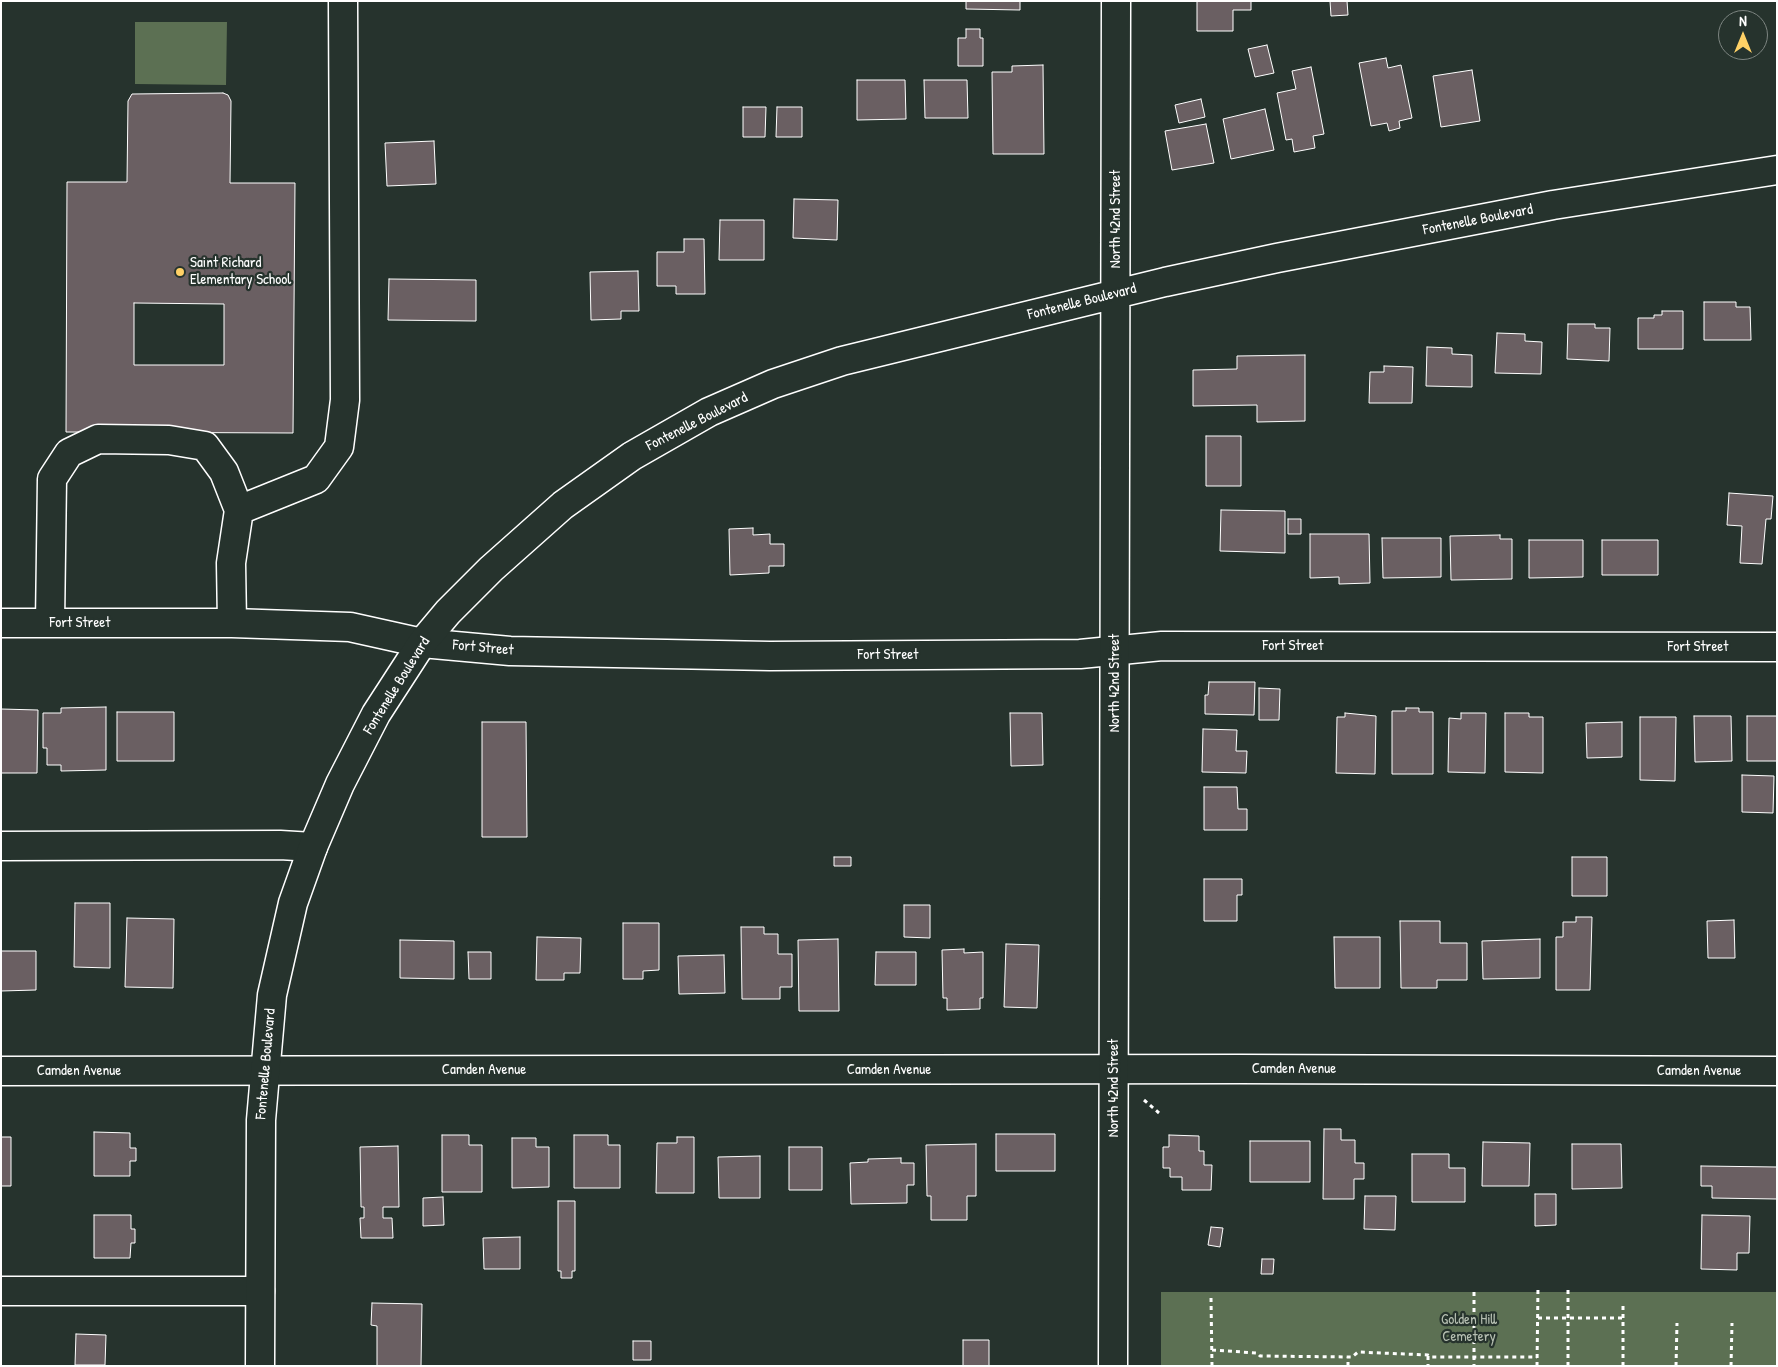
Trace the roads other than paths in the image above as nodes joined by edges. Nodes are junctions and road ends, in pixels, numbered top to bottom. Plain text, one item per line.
1 (343, 1) edge
2 (1116, 1) edge
3 (1777, 170) edge
4 (1116, 294) junction
5 (239, 510) junction
6 (1, 623) edge
7 (50, 623) junction
8 (232, 623) junction
9 (422, 643) junction
10 (1777, 647) edge
11 (1115, 650) junction
12 (1, 846) edge
13 (313, 847) junction
14 (266, 1070) junction
15 (1, 1071) edge
16 (1114, 1071) junction
17 (1777, 1071) edge
18 (1, 1291) edge
19 (260, 1291) junction
20 (260, 1366) edge
21 (1113, 1366) edge

1 - 5 main road
2 - 4 main road, North 42nd Street
3 - 4 main road, Fontenelle Boulevard
4 - 9 main road, Fontenelle Boulevard
4 - 11 main road, North 42nd Street
5 - 7 main road
5 - 8 main road
6 - 7 main road, Fort Street
7 - 8 main road, Fort Street
8 - 9 main road, Fort Street
9 - 11 main road, Fort Street
9 - 13 main road, Fontenelle Boulevard
10 - 11 main road, Fort Street
11 - 16 main road, North 42nd Street
12 - 13 main road
13 - 14 main road, Fontenelle Boulevard
14 - 15 main road, Camden Avenue
14 - 16 main road, Camden Avenue
14 - 19 main road, Fontenelle Boulevard
16 - 17 main road, Camden Avenue
16 - 21 main road, North 42nd Street
18 - 19 main road
19 - 20 main road, Fontenelle Boulevard

